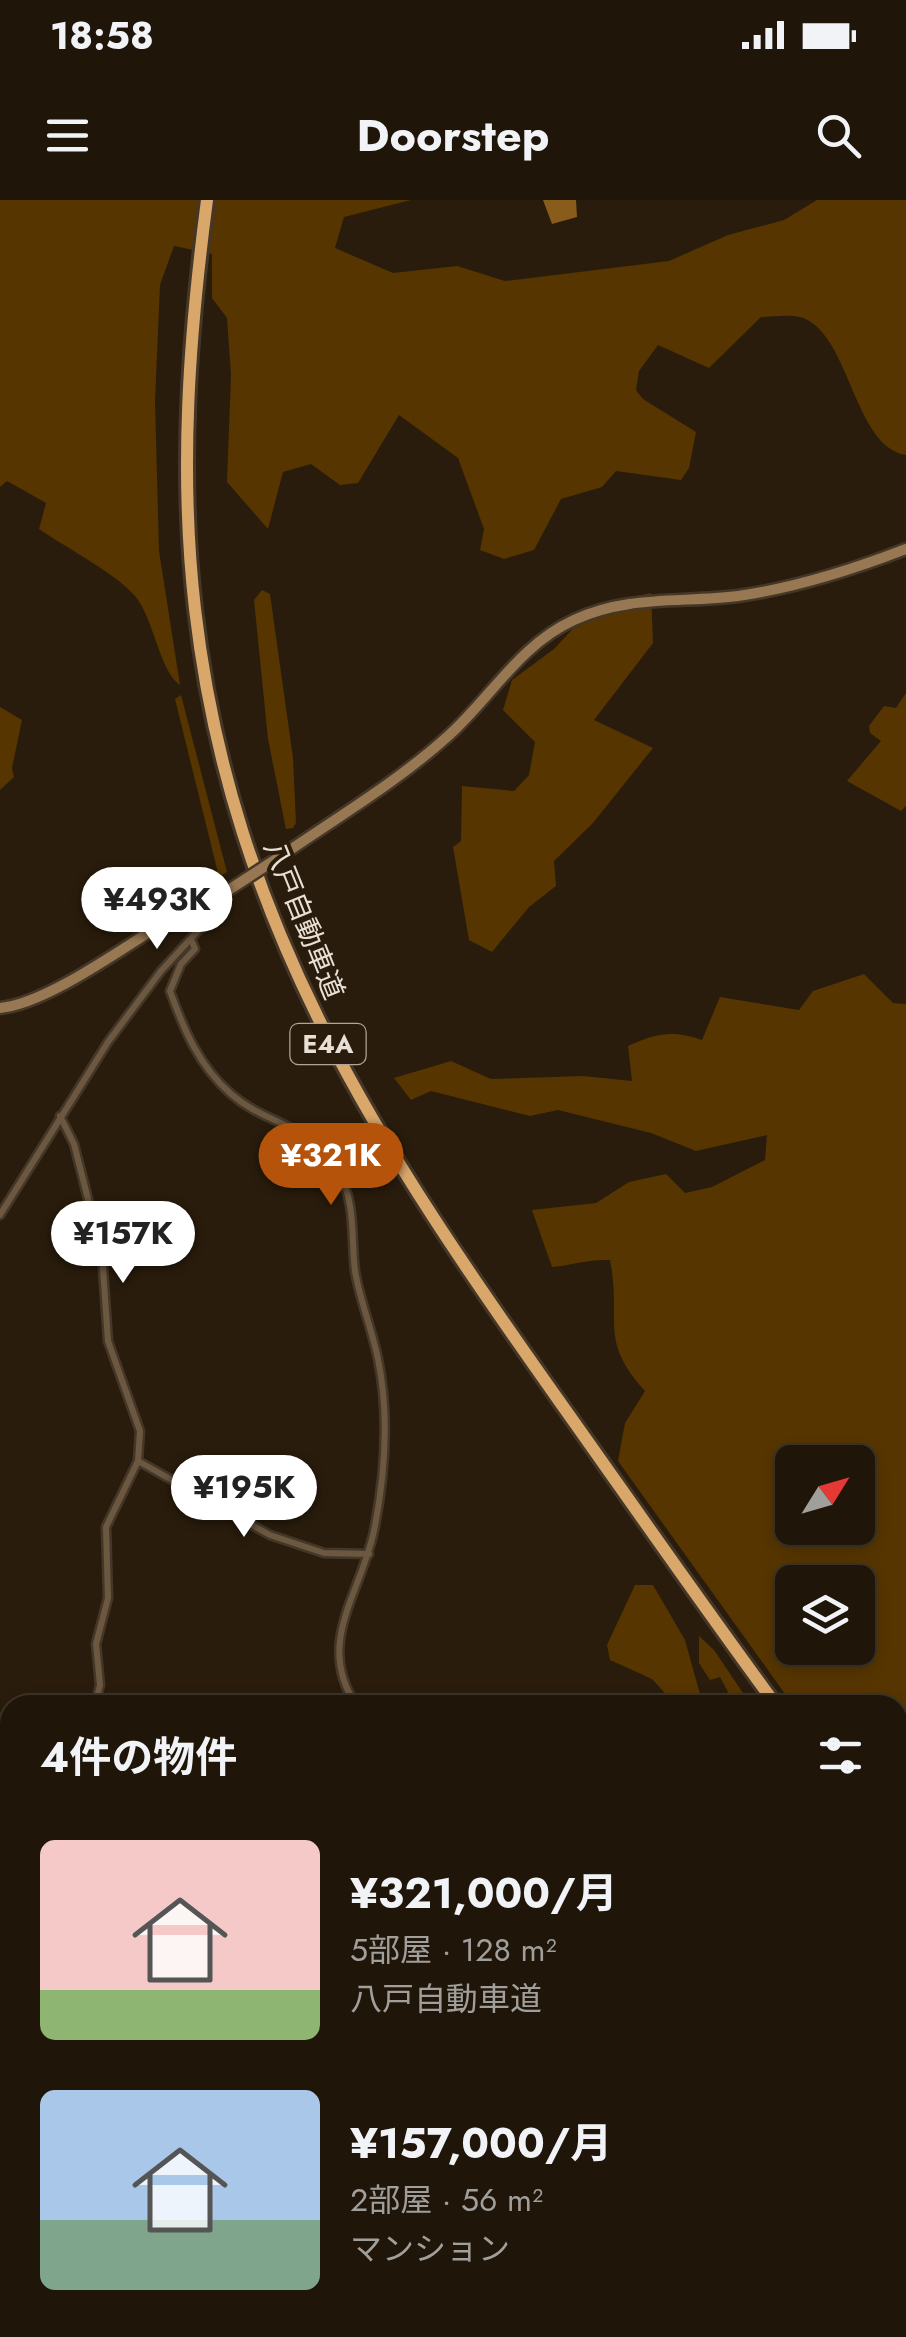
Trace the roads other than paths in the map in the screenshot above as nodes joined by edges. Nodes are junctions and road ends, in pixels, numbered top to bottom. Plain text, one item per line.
1 (199, 200) edge
2 (206, 200) edge
3 (194, 269) junction
4 (906, 549) edge
5 (205, 905) junction
6 (191, 939) junction
7 (0, 1008) edge
8 (60, 1116) junction
9 (0, 1215) edge
10 (138, 1461) junction
11 (369, 1554) junction
12 (98, 1695) edge
13 (350, 1695) edge
14 (759, 1695) edge
15 (769, 1695) edge

1 - 3 highway, 八戸自動車道 / E4A
2 - 3 highway, 八戸自動車道 / E4A
3 - 14 highway, 八戸自動車道 / E4A
3 - 15 highway, 八戸自動車道 / E4A
4 - 5 main road, bridge
5 - 6 street
5 - 7 main road
6 - 8 street
6 - 11 street
8 - 9 street
8 - 10 street
10 - 11 street
10 - 12 street
11 - 13 street

